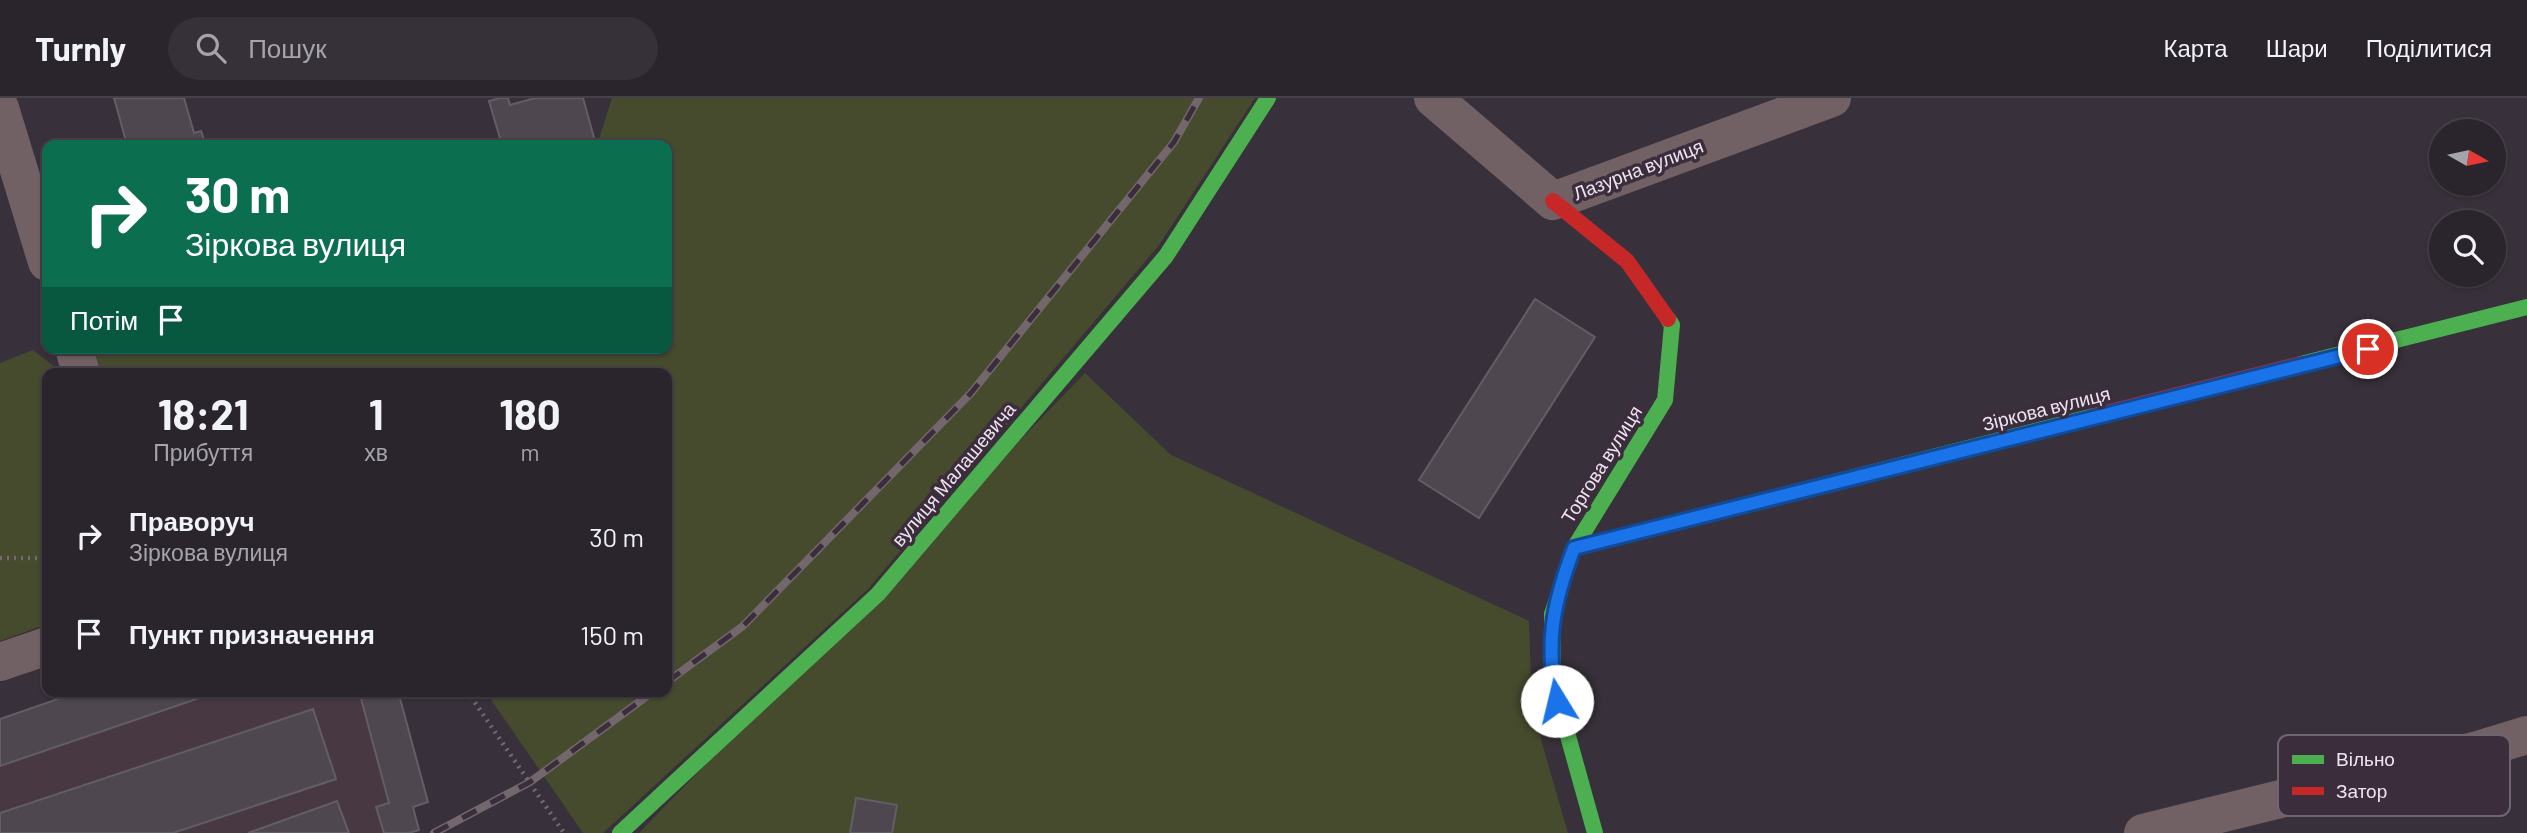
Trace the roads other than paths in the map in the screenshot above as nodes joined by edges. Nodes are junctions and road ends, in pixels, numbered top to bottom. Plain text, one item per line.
1 (1268, 98) edge
2 (1433, 98) edge
3 (1832, 98) edge
4 (0, 108) edge
5 (1553, 201) junction
6 (42, 246) edge
7 (2527, 307) edge
8 (1574, 548) junction
9 (42, 648) edge
10 (0, 662) edge
11 (2527, 735) edge
12 (2510, 740) edge
13 (2278, 800) edge
14 (620, 833) edge
15 (1595, 833) edge
16 (2143, 833) edge

1 - 14 street, вулиця Малашевича
2 - 5 street, Лазурна вулиця
3 - 5 street, Лазурна вулиця
4 - 6 street
5 - 8 street, Торгова вулиця
7 - 8 street, Зіркова вулиця
8 - 15 street, Торгова вулиця
9 - 10 street
11 - 12 street
13 - 16 street

